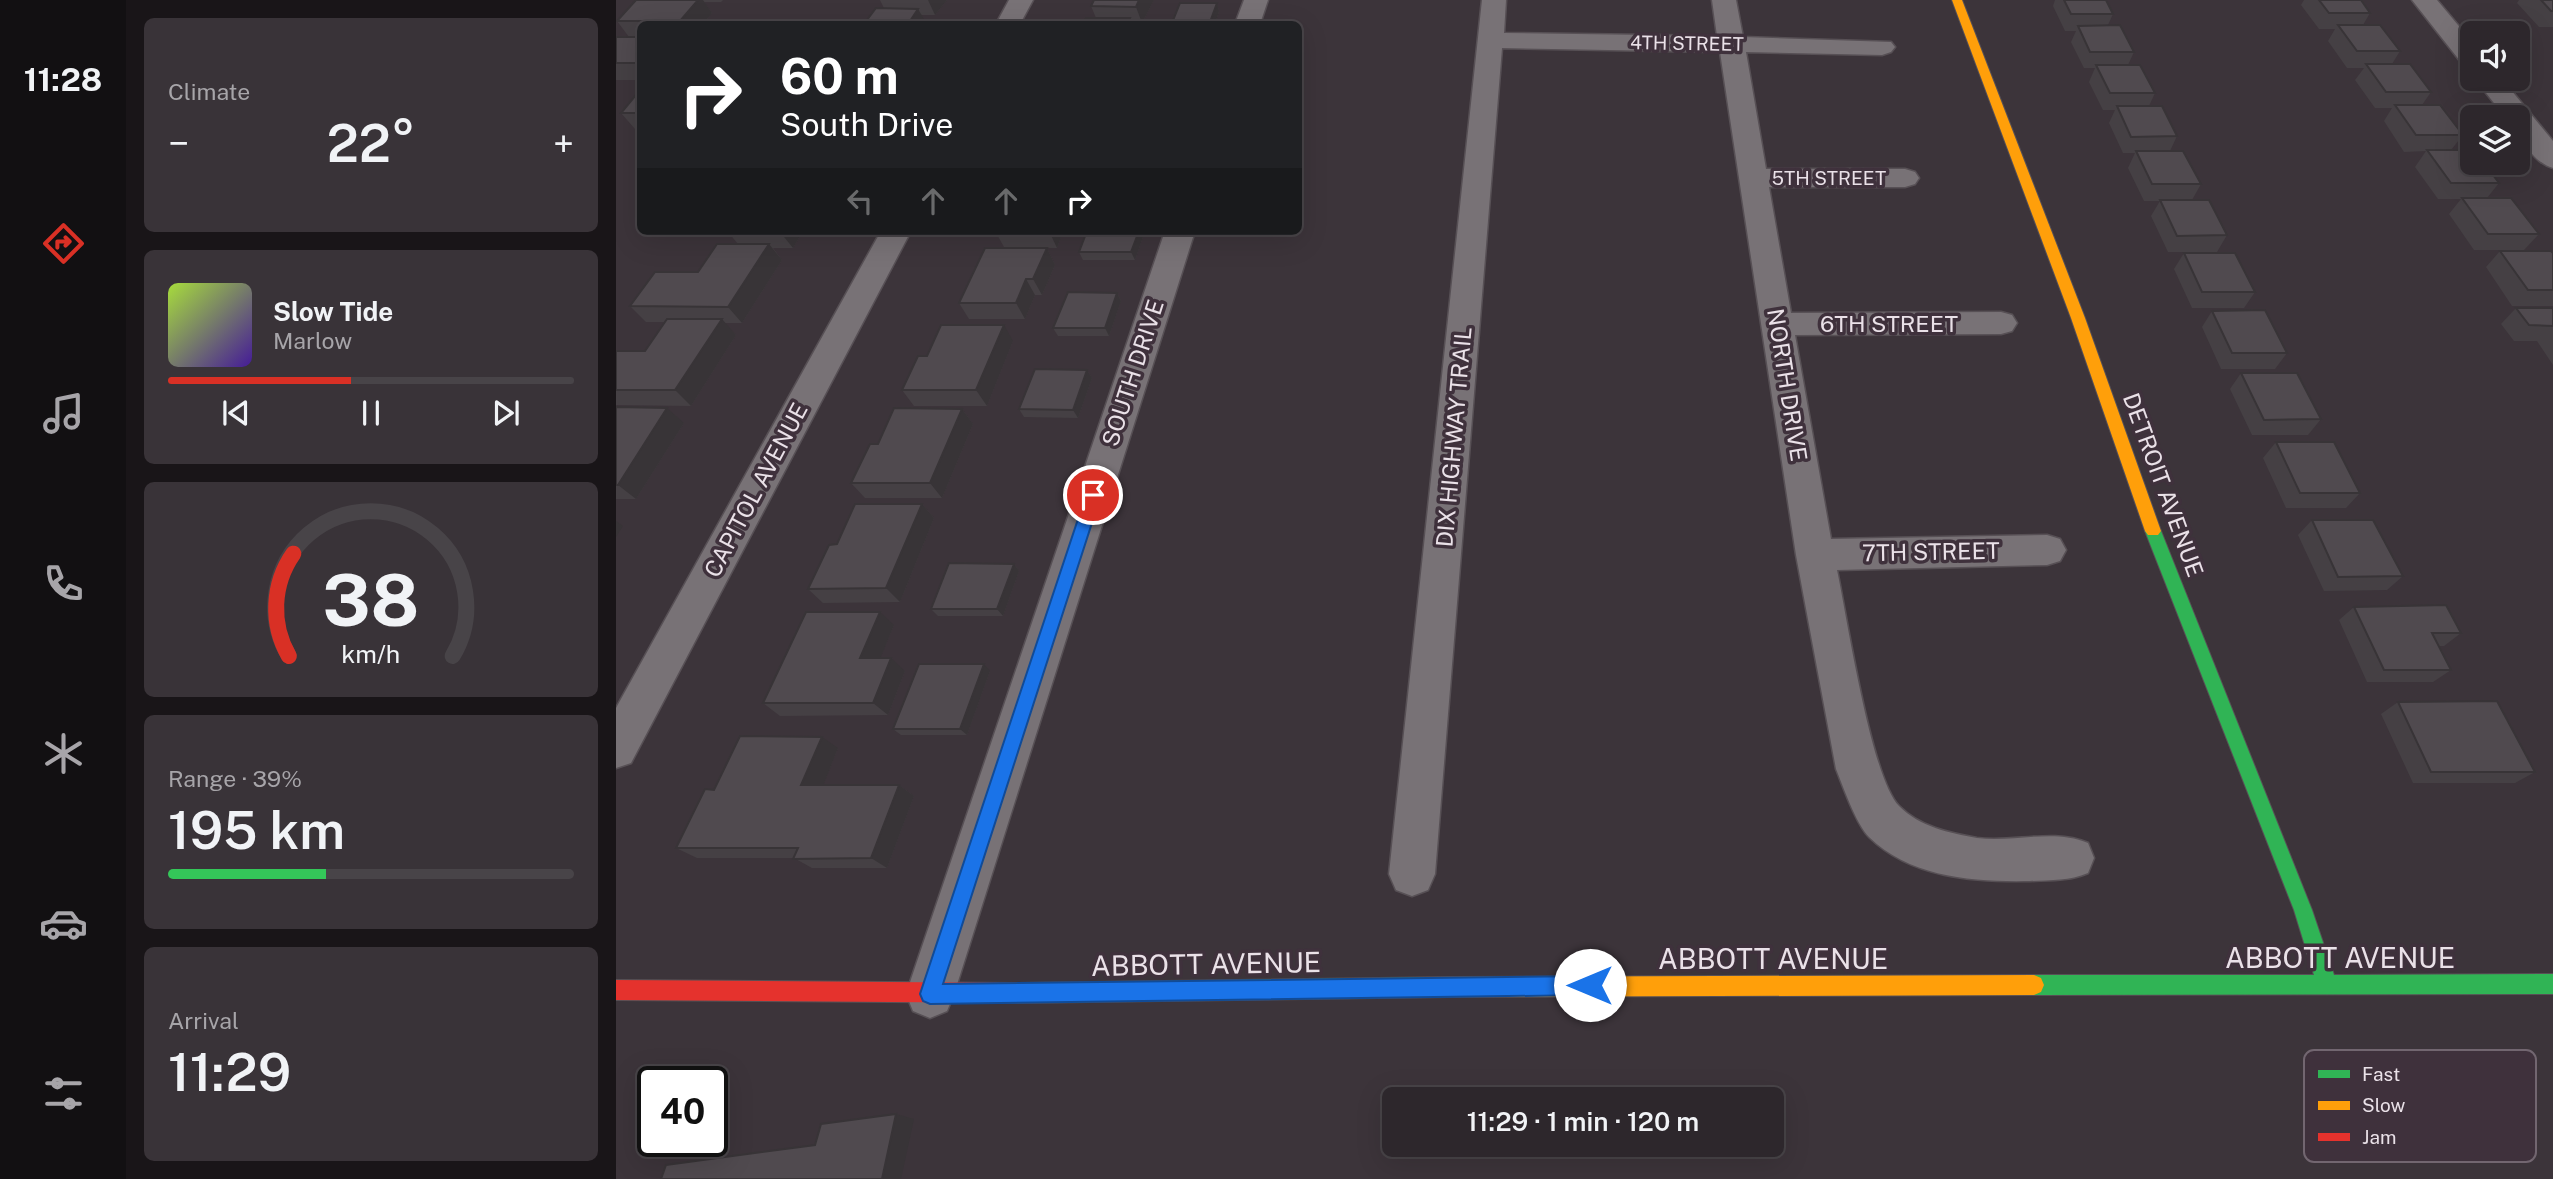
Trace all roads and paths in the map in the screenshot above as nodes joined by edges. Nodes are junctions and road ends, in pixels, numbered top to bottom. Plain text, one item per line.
1 (1021, 0) edge
2 (1256, 0) edge
3 (1494, 0) edge
4 (1724, 0) edge
5 (1957, 0) edge
6 (2424, 0) edge
7 (1010, 21) edge
8 (1249, 21) edge
9 (1491, 40) junction
10 (1729, 43) junction
11 (2460, 44) edge
12 (1882, 47) dead end
13 (2498, 91) edge
14 (2553, 159) edge
15 (1754, 178) junction
16 (1905, 178) dead end
17 (894, 235) edge
18 (1179, 235) edge
19 (2001, 323) dead end
20 (1776, 324) junction
21 (2046, 550) dead end
22 (1815, 555) junction
23 (616, 749) edge
24 (2072, 858) dead end
25 (1412, 874) dead end
26 (2327, 984) junction
27 (2553, 984) edge
28 (616, 990) edge
29 (930, 994) junction

1 - 7 street
2 - 8 street
3 - 9 street, DIX HIGHWAY TRAIL
4 - 10 street, NORTH DRIVE
5 - 26 street, DETROIT AVENUE
6 - 11 street
9 - 10 street, 4TH STREET
9 - 25 street, DIX HIGHWAY TRAIL
10 - 12 street, 4TH STREET
10 - 15 street, NORTH DRIVE
13 - 14 street
15 - 16 street, 5TH STREET
15 - 20 street, NORTH DRIVE
17 - 23 street, CAPITOL AVENUE
18 - 29 street, SOUTH DRIVE
19 - 20 street, 6TH STREET
20 - 22 street, NORTH DRIVE
21 - 22 street, 7TH STREET
22 - 24 street, NORTH DRIVE
26 - 27 street, ABBOTT AVENUE
26 - 29 street, ABBOTT AVENUE
28 - 29 street, ABBOTT AVENUE

